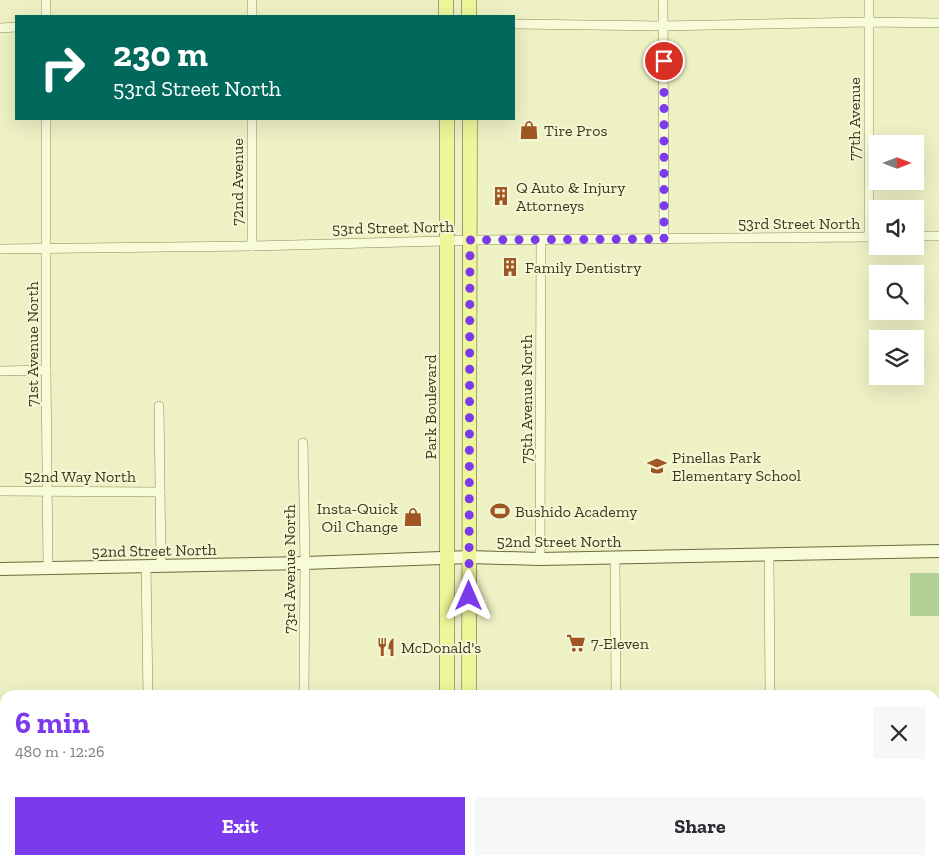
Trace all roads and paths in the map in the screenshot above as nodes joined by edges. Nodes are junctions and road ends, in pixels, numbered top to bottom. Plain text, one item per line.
1 (46, 0) edge
2 (252, 0) edge
3 (446, 0) edge
4 (469, 0) edge
5 (663, 0) edge
6 (869, 0) edge
7 (46, 15) edge
8 (252, 15) edge
9 (446, 15) edge
10 (469, 15) edge
11 (869, 22) junction
12 (939, 23) edge
13 (515, 24) edge
14 (663, 26) junction
15 (15, 27) edge
16 (0, 28) edge
17 (46, 120) edge
18 (252, 120) edge
19 (446, 120) edge
20 (470, 120) edge
21 (872, 200) edge
22 (924, 236) edge
23 (939, 236) edge
24 (869, 237) edge
25 (664, 239) junction
26 (470, 240) junction
27 (541, 240) junction
28 (447, 241) junction
29 (252, 246) junction
30 (47, 248) junction
31 (0, 249) edge
32 (46, 370) junction
33 (0, 371) edge
34 (159, 406) dead end
35 (303, 444) dead end
36 (48, 490) junction
37 (0, 491) edge
38 (160, 492) junction
39 (939, 551) edge
40 (769, 554) junction
41 (469, 557) junction
42 (615, 557) junction
43 (448, 558) junction
44 (540, 559) junction
45 (305, 563) junction
46 (146, 566) junction
47 (161, 566) junction
48 (48, 568) junction
49 (0, 569) edge
50 (148, 690) edge
51 (304, 690) edge
52 (447, 690) edge
53 (470, 690) edge
54 (616, 690) edge
55 (770, 690) edge
56 (277, 865) edge
57 (303, 865) edge

1 - 7 street
2 - 8 street
3 - 9 main road
4 - 10 main road
5 - 14 street
6 - 11 street, 77th Avenue
11 - 12 street
11 - 14 street
11 - 21 street, 77th Avenue
13 - 14 street
14 - 25 street
15 - 16 street
17 - 30 street, 71st Avenue North
18 - 29 street, 72nd Avenue
19 - 28 main road, Park Boulevard
20 - 26 main road
22 - 23 street
24 - 25 street, 53rd Street North
25 - 27 street, 53rd Street North
26 - 27 street, 53rd Street North
26 - 28 street, 53rd Street North
26 - 41 main road
27 - 44 street, 75th Avenue North
28 - 29 street, 53rd Street North
28 - 43 main road, Park Boulevard
29 - 30 street, 53rd Street North
30 - 31 street, 53rd Street North
30 - 32 street, 71st Avenue North
32 - 33 street
32 - 36 street, 71st Avenue North
34 - 38 street
35 - 45 street, 73rd Avenue North
36 - 37 street, 52nd Way North
36 - 38 street, 52nd Way North
36 - 48 street, 71st Avenue North
38 - 47 street
39 - 40 street, 52nd Street North
40 - 42 street, 52nd Street North
40 - 55 street
41 - 43 street, 52nd Street North
41 - 44 street, 52nd Street North
41 - 53 main road
42 - 44 street, 52nd Street North
42 - 54 street
43 - 45 street, 52nd Street North
43 - 52 main road, Park Boulevard
45 - 47 street, 52nd Street North
45 - 51 street, 73rd Avenue North
46 - 47 street, 52nd Street North
46 - 48 street, 52nd Street North
46 - 50 street
48 - 49 street, 52nd Street North
56 - 57 street

